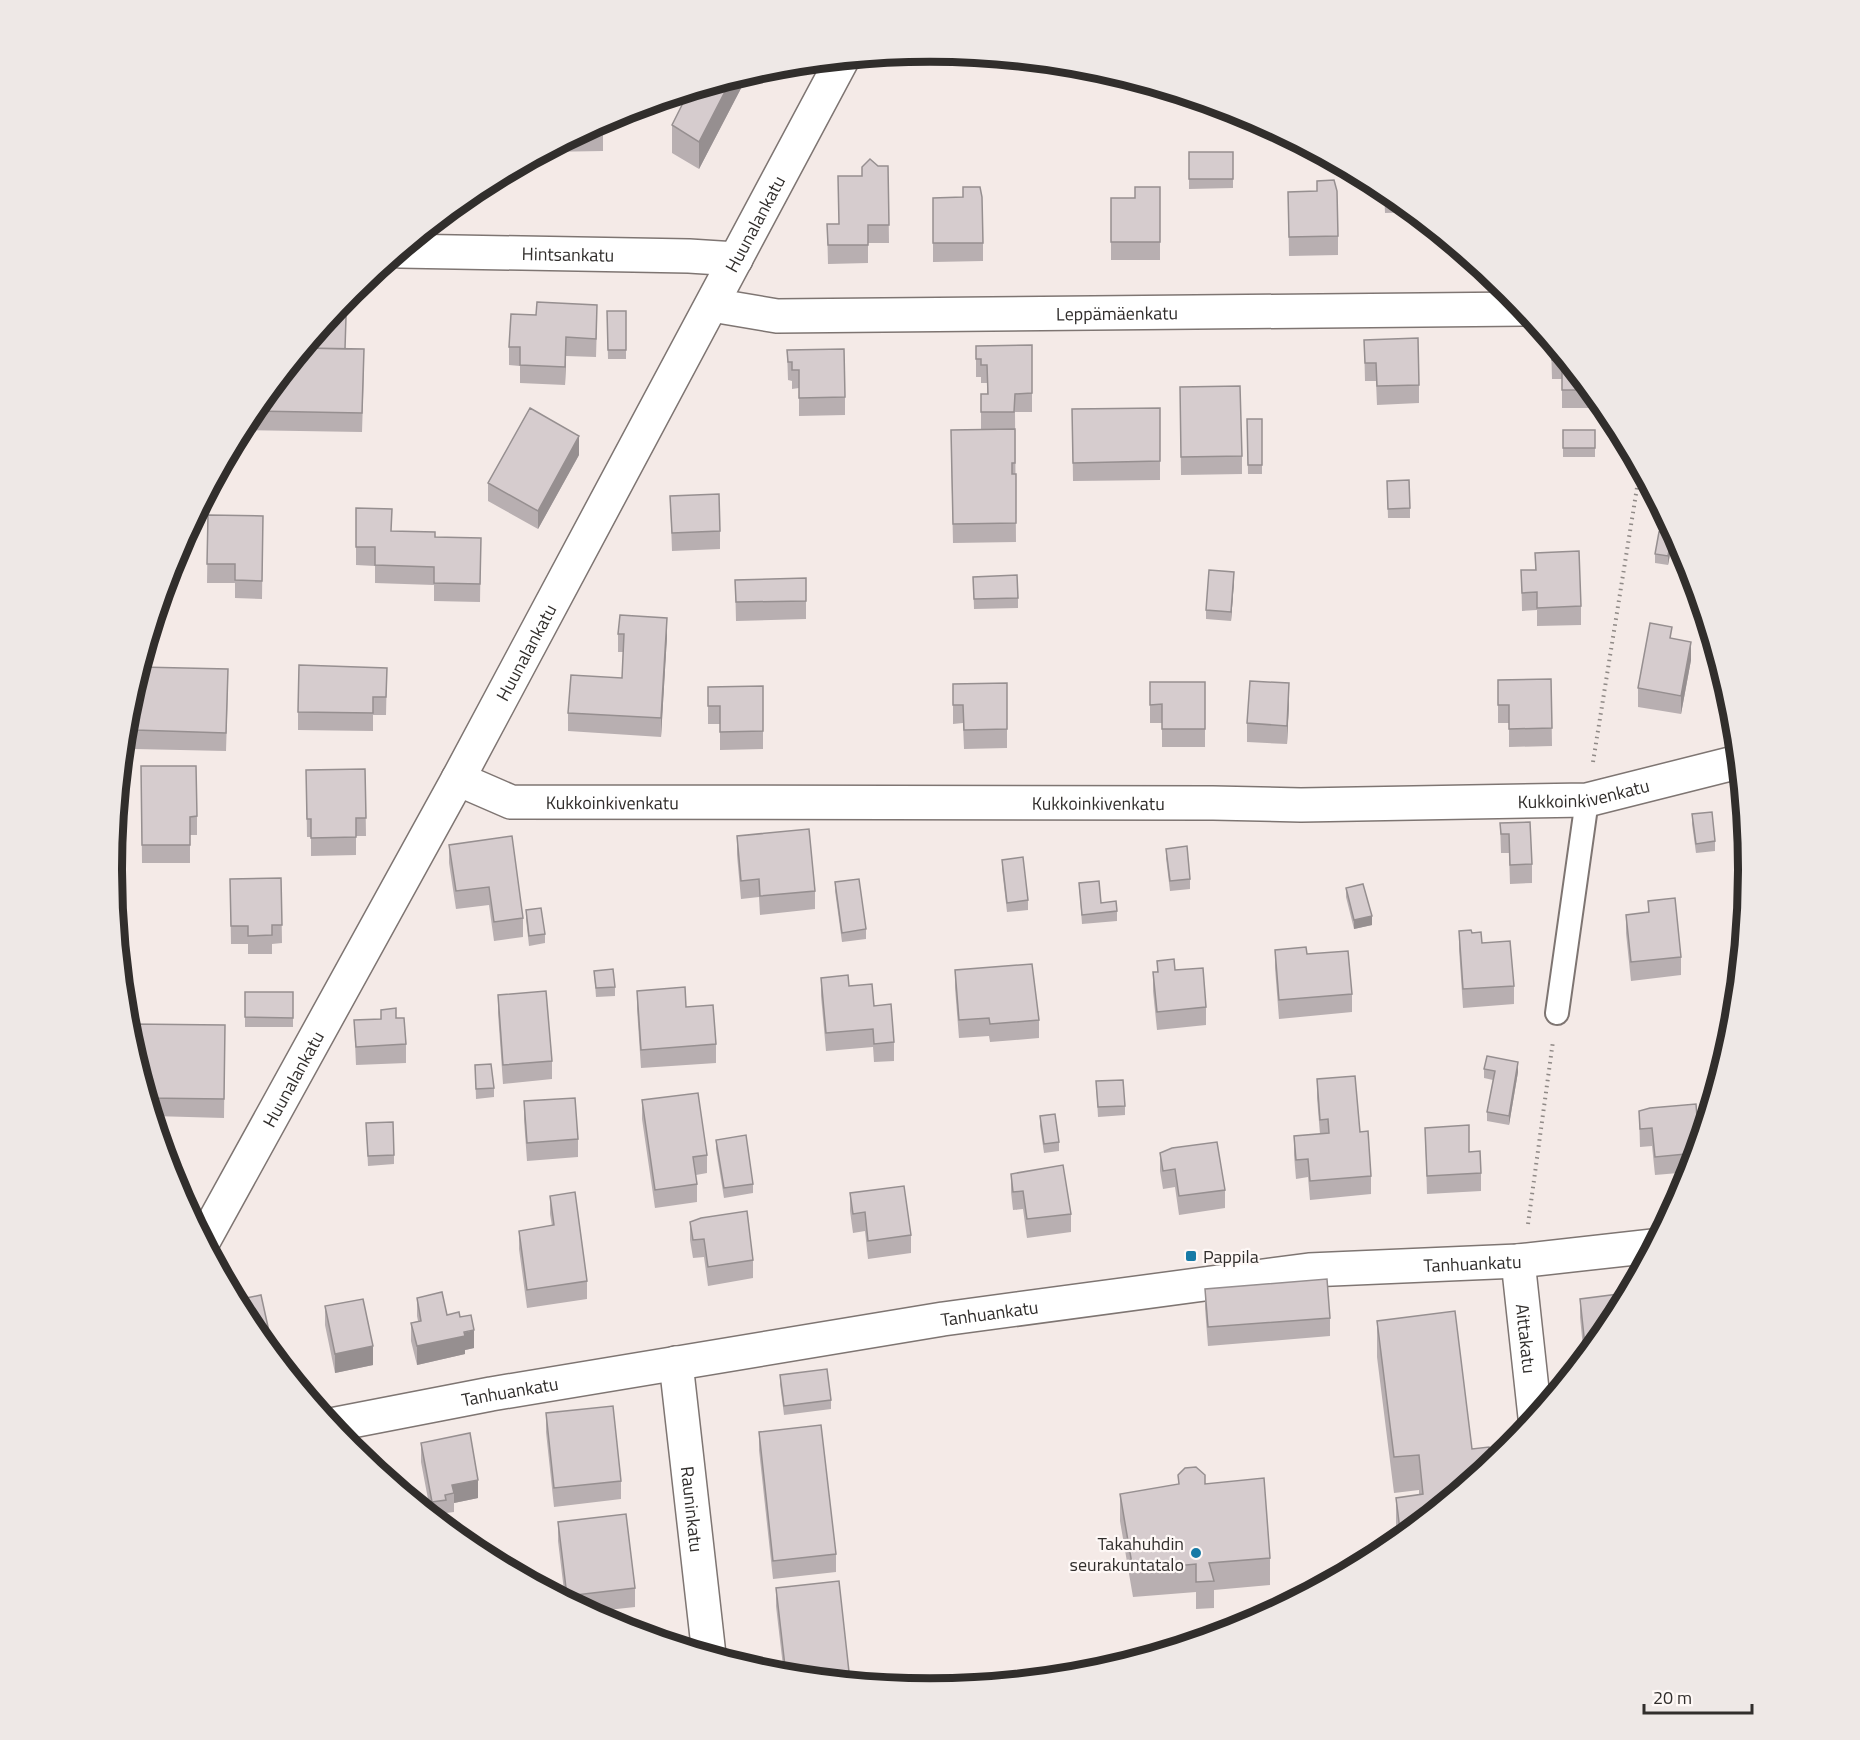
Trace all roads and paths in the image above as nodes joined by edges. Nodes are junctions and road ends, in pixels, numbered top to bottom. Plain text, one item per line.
1 (838, 67) edge
2 (412, 250) edge
3 (736, 259) junction
4 (712, 305) junction
5 (1512, 309) edge
6 (1638, 481) edge
7 (1732, 764) edge
8 (458, 779) junction
9 (1587, 800) junction
10 (1557, 1013) joint
11 (208, 1233) edge
12 (1645, 1247) edge
13 (1521, 1260) junction
14 (676, 1363) junction
15 (1535, 1406) edge
16 (341, 1423) edge
17 (708, 1647) edge

1 - 3 street, Huunalankatu
2 - 3 street, Hintsankatu
3 - 4 street, Huunalankatu
4 - 5 street, Leppämäenkatu
4 - 8 street, Huunalankatu
6 - 9 path
7 - 9 street, Kukkoinkivenkatu
8 - 9 street, Kukkoinkivenkatu
8 - 11 street, Huunalankatu
9 - 10 lane
10 - 13 path
12 - 13 street, Tanhuankatu
13 - 14 street, Tanhuankatu
13 - 15 street, Aittakatu
14 - 16 street, Tanhuankatu
14 - 17 street, Rauninkatu

